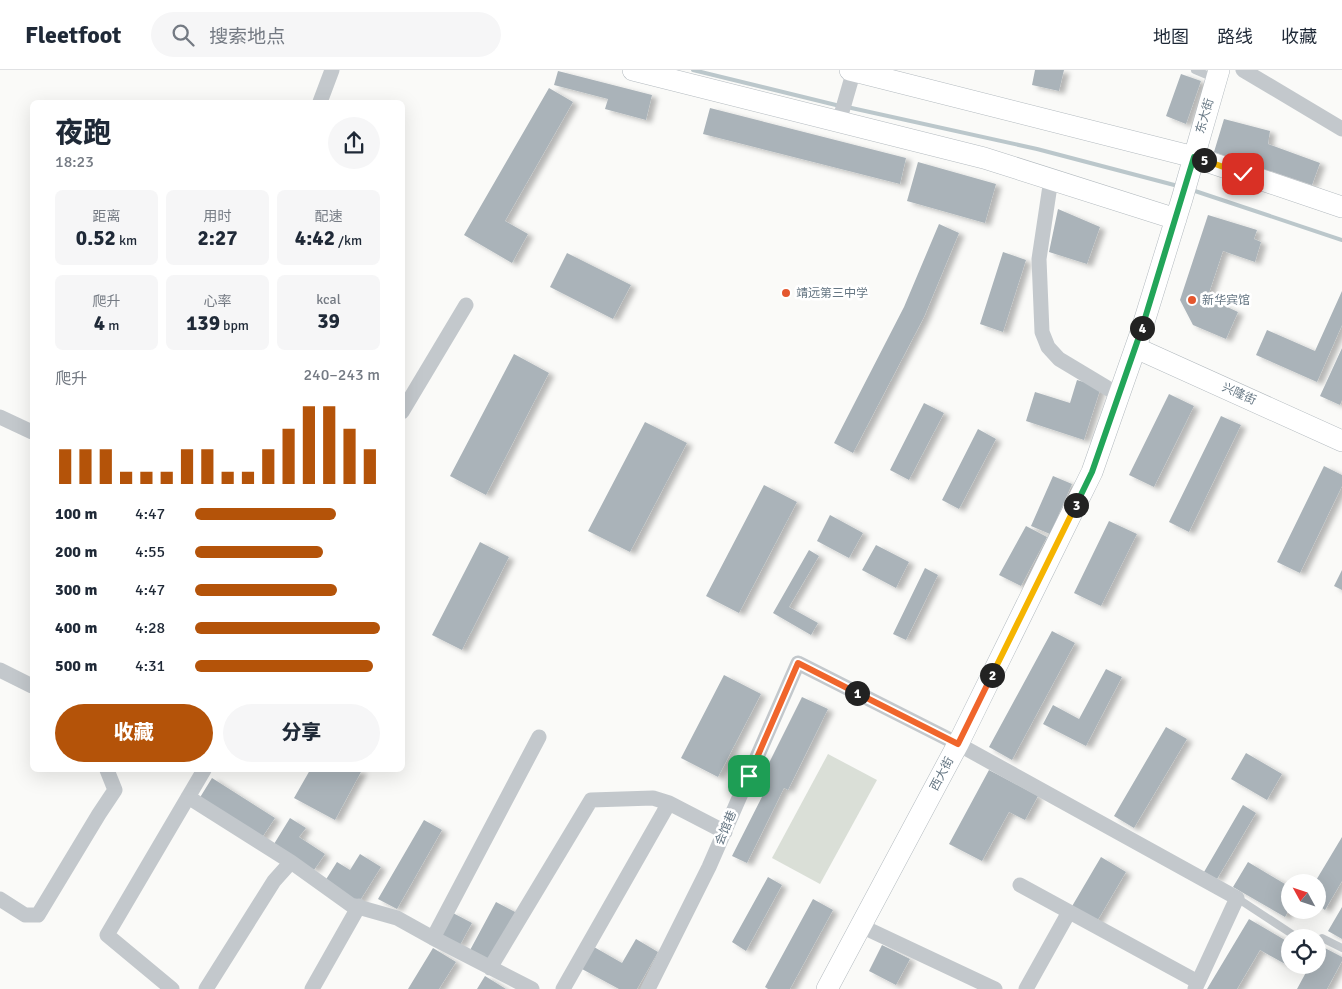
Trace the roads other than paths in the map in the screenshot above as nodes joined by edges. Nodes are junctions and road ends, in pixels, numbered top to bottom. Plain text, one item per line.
1 (332, 70) edge
2 (633, 70) edge
3 (852, 70) edge
4 (1195, 70) edge
5 (1243, 70) edge
6 (1217, 74) edge
7 (321, 100) edge
8 (840, 119) junction
9 (1342, 128) edge
10 (1191, 165) junction
11 (1050, 179) junction
12 (1342, 207) edge
13 (1179, 209) junction
14 (466, 305) dead end
15 (1138, 341) junction
16 (1119, 395) junction
17 (405, 407) edge
18 (0, 417) edge
19 (1342, 426) edge
20 (30, 431) edge
21 (1342, 441) edge
22 (0, 670) edge
23 (30, 685) edge
24 (539, 737) dead end
25 (958, 744) junction
26 (108, 772) edge
27 (203, 772) edge
28 (188, 796) junction
29 (669, 803) junction
30 (725, 832) junction
31 (291, 862) junction
32 (1020, 885) dead end
33 (1237, 898) junction
34 (0, 899) edge
35 (359, 906) junction
36 (1069, 912) junction
37 (861, 926) junction
38 (1284, 929) edge
39 (433, 938) junction
40 (1326, 940) edge
41 (1342, 948) edge
42 (490, 968) junction
43 (1196, 986) edge
44 (172, 989) edge
45 (206, 989) edge
46 (312, 989) edge
47 (532, 989) edge
48 (563, 989) edge
49 (648, 989) edge
50 (827, 989) edge
51 (995, 989) edge
52 (1026, 989) edge

1 - 7 street
2 - 8 main road
3 - 8 street
3 - 10 main road
4 - 6 lane
5 - 9 street
6 - 10 main road, 东大街
8 - 11 main road
10 - 12 main road
10 - 13 main road, 东大街
11 - 13 main road
11 - 16 street
13 - 15 main road, 东大街
14 - 17 street
15 - 16 main road, 西大街
15 - 19 main road, 兴隆街
15 - 21 main road, 兴隆街
16 - 25 main road, 西大街
18 - 20 street
22 - 23 street
24 - 39 street
25 - 30 street, 会馆巷
25 - 33 street
25 - 37 main road, 西大街
26 - 34 street
27 - 28 street
28 - 31 street
28 - 44 street
29 - 30 street
29 - 42 street
29 - 48 street
30 - 49 street, 会馆巷
31 - 35 street
31 - 45 street
32 - 36 street
33 - 38 lane
33 - 43 street
35 - 39 street
35 - 46 street
36 - 43 street
36 - 52 street
37 - 50 main road, 西大街
37 - 51 street
39 - 42 street
40 - 41 lane
42 - 47 street

